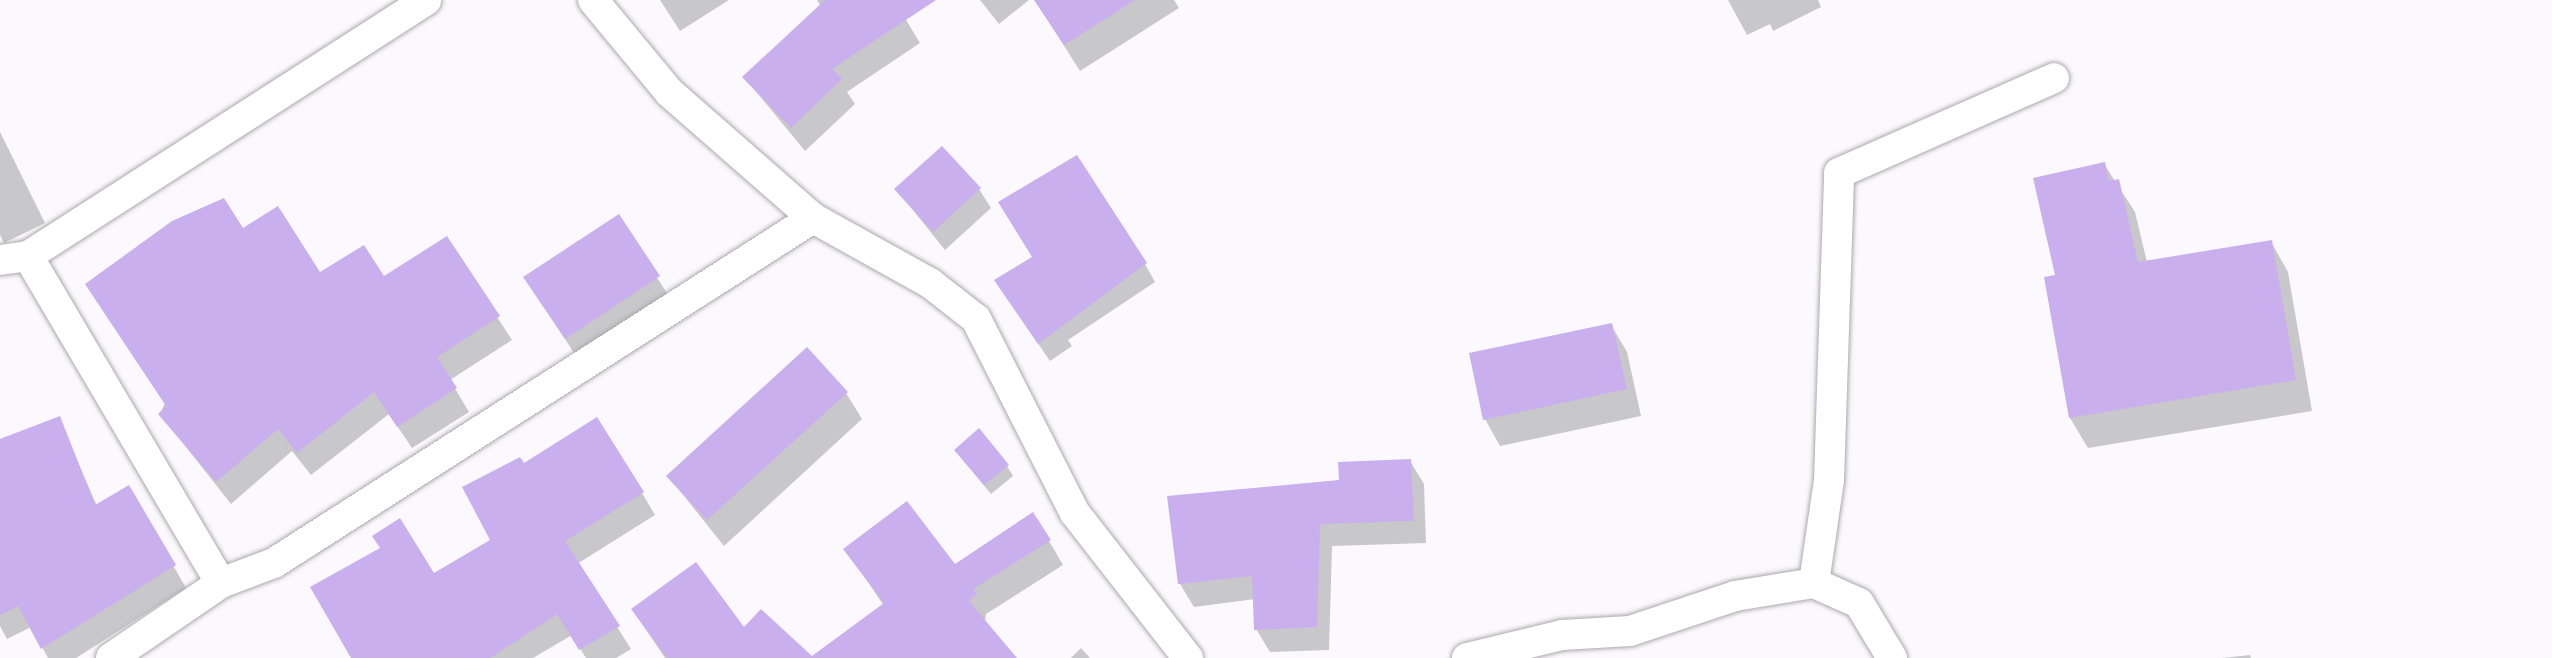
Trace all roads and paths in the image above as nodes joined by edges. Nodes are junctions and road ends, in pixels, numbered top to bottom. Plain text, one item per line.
1 (426, 0) edge
2 (593, 0) edge
3 (2054, 78) dead end
4 (813, 218) junction
5 (14, 258) edge
6 (221, 583) junction
7 (1814, 583) junction
8 (1180, 656) edge
9 (111, 658) edge
10 (1467, 658) edge
11 (1892, 658) edge

1 - 5 street
2 - 4 street
3 - 7 street
4 - 6 street
4 - 8 street
5 - 6 street
6 - 9 street
7 - 10 street
7 - 11 street

